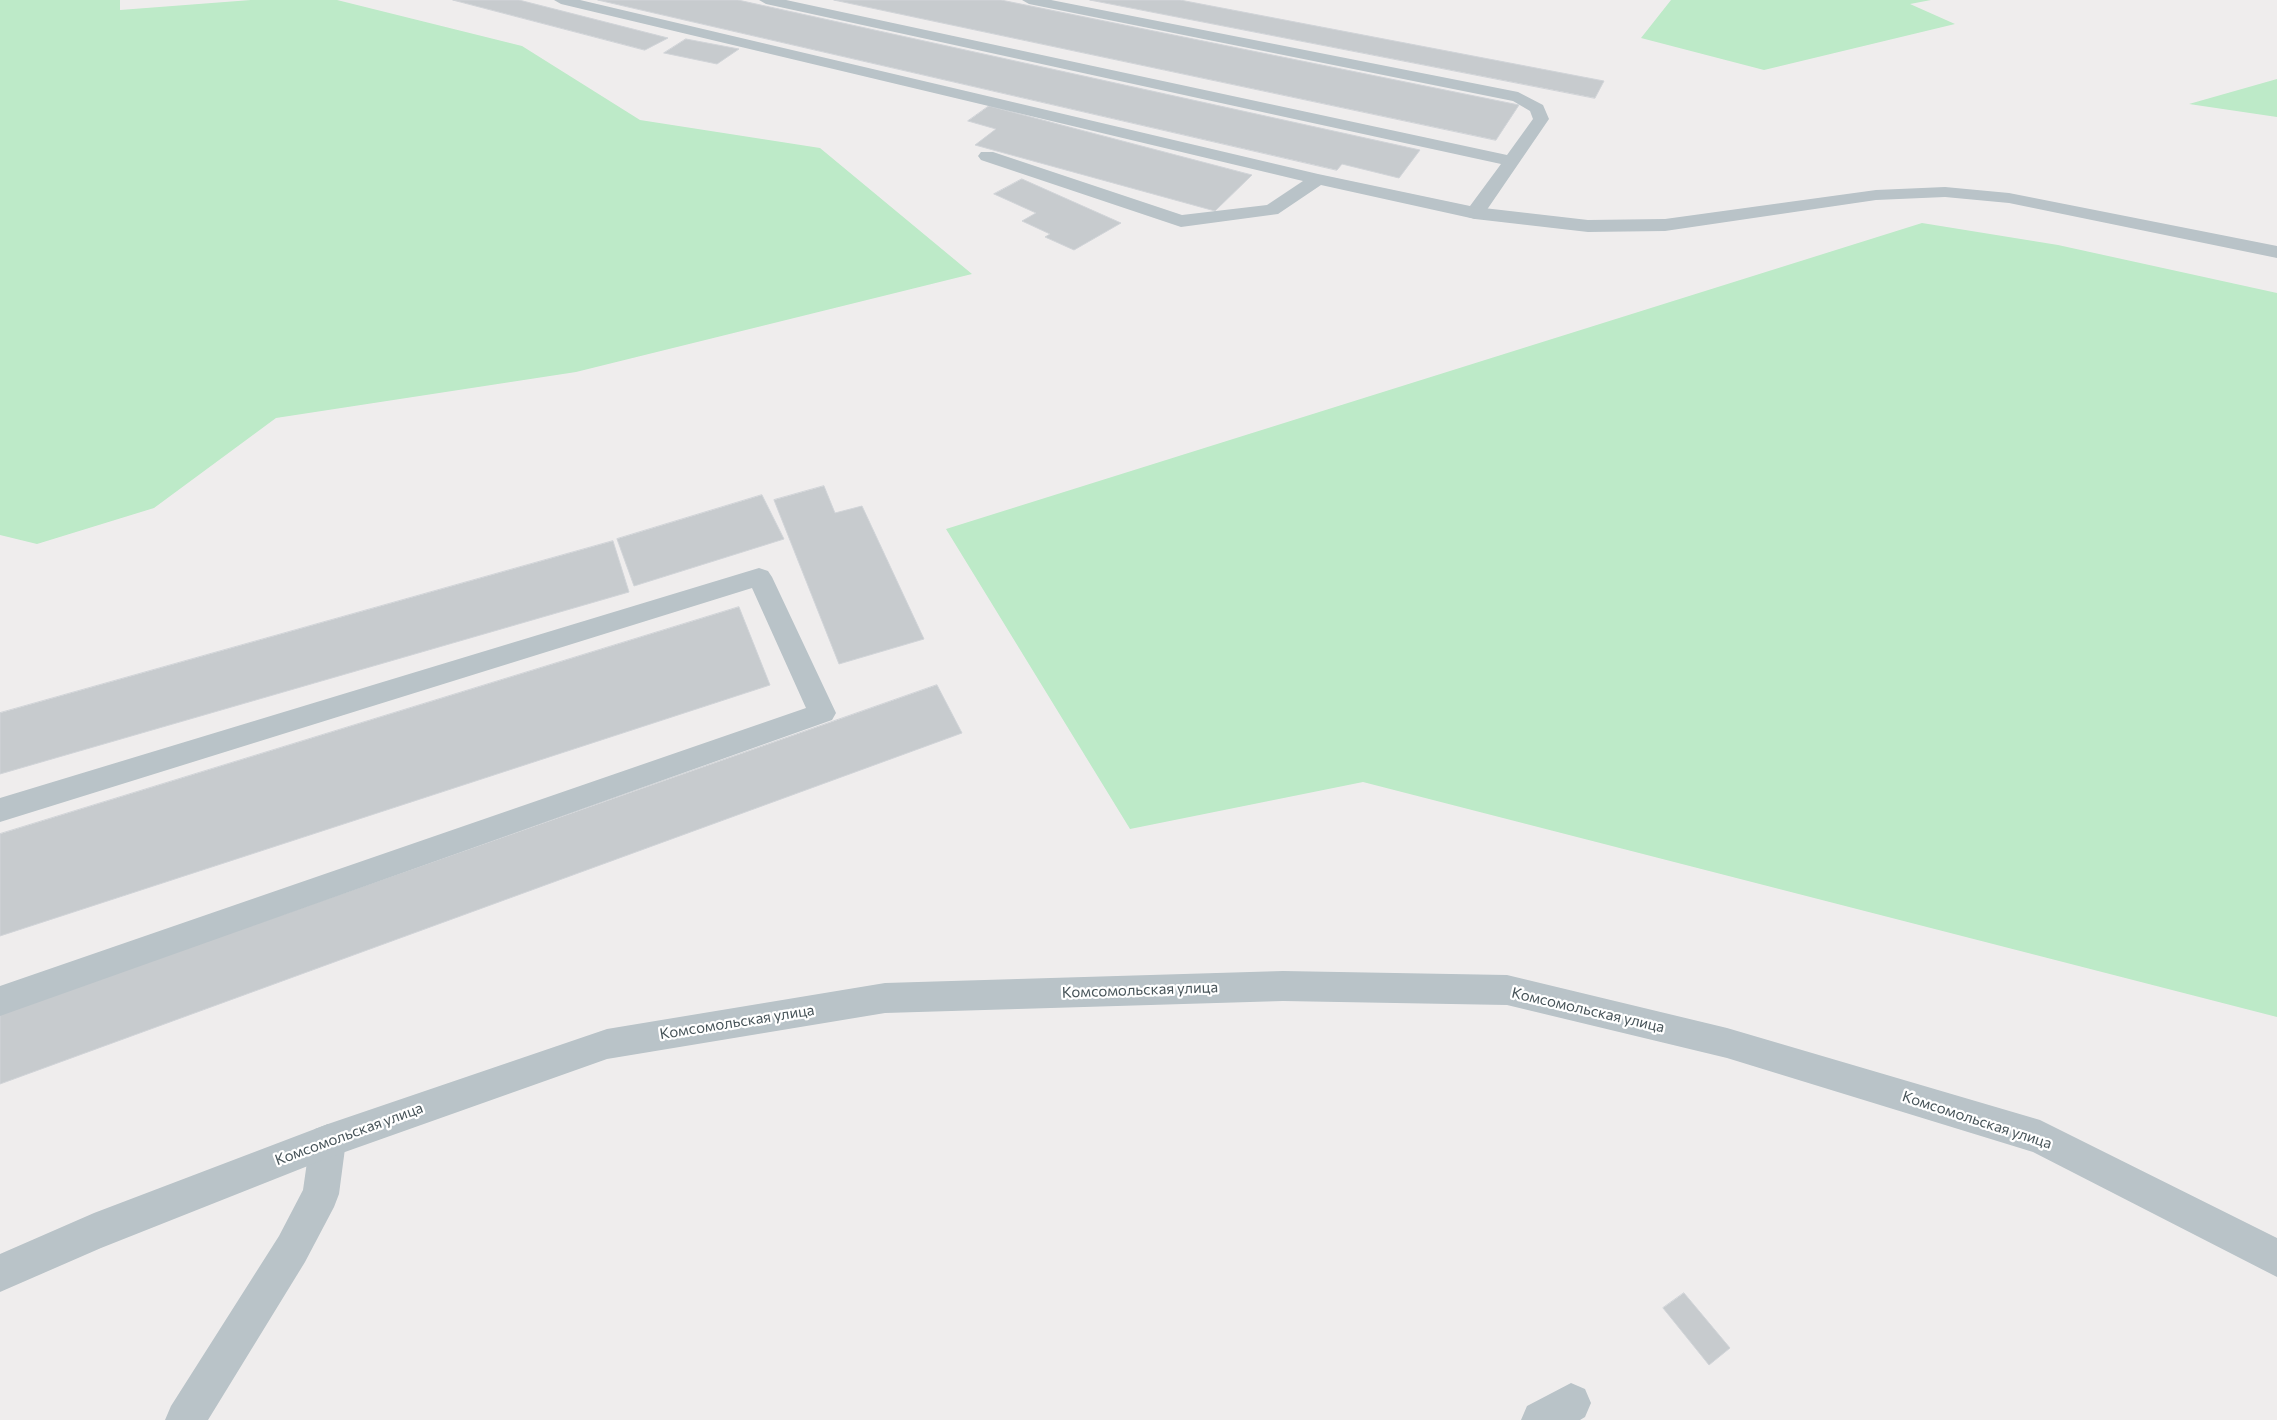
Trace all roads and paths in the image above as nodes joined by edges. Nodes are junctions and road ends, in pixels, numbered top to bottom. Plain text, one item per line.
1 (561, 0) edge
2 (766, 0) edge
3 (1029, 0) edge
4 (987, 156) dead end
5 (1512, 161) junction
6 (1318, 179) junction
7 (1475, 213) junction
8 (2277, 252) edge
9 (0, 810) edge
10 (0, 1001) edge
11 (328, 1141) junction
12 (2277, 1258) edge
13 (0, 1272) edge
14 (185, 1420) edge

1 - 6 street
2 - 5 street
3 - 5 street
4 - 6 street
5 - 7 street
6 - 7 street
7 - 8 street
9 - 10 street
11 - 12 street, Комсомольская улица
11 - 13 street, Комсомольская улица
11 - 14 street

